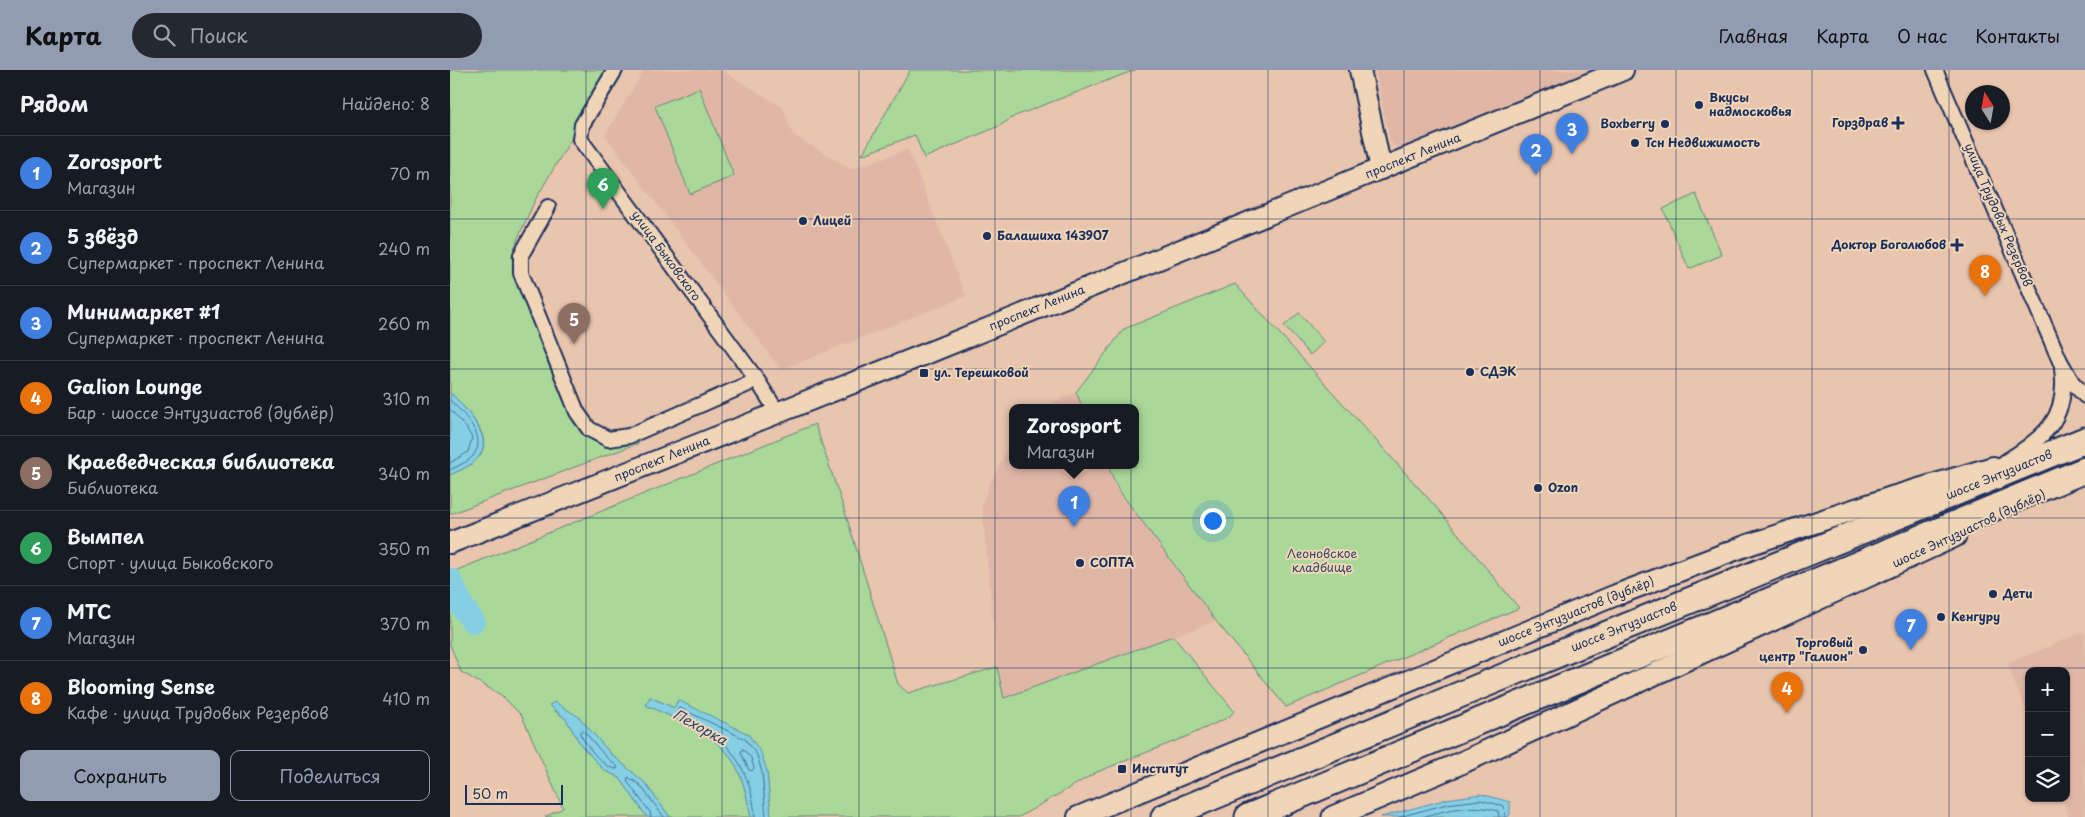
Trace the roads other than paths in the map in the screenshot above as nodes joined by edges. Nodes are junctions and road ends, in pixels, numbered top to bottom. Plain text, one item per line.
1 (615, 70) edge
2 (1360, 70) edge
3 (1623, 70) edge
4 (1935, 70) edge
5 (1381, 169) junction
6 (548, 208) dead end
7 (2060, 361) junction
8 (748, 384) dead end
9 (2085, 396) edge
10 (778, 414) junction
11 (2085, 440) edge
12 (2001, 464) junction
13 (2085, 470) edge
14 (2085, 474) edge
15 (450, 543) edge
16 (1078, 817) edge
17 (1164, 817) edge
18 (1248, 817) edge
19 (1334, 817) edge

1 - 10 street, улица Быковского
2 - 5 main road
3 - 5 main road, проспект Ленина
4 - 7 street, улица Трудовых Резервов
5 - 10 main road, проспект Ленина
6 - 8 street
7 - 9 street, улица Трудовых Резервов
7 - 12 street, улица Трудовых Резервов
10 - 15 main road, проспект Ленина
11 - 12 main road, шоссе Энтузиастов (дублёр)
11 - 17 highway, шоссе Энтузиастов
12 - 16 main road, шоссе Энтузиастов (дублёр)
13 - 18 highway
14 - 19 main road, шоссе Энтузиастов (дублёр)

